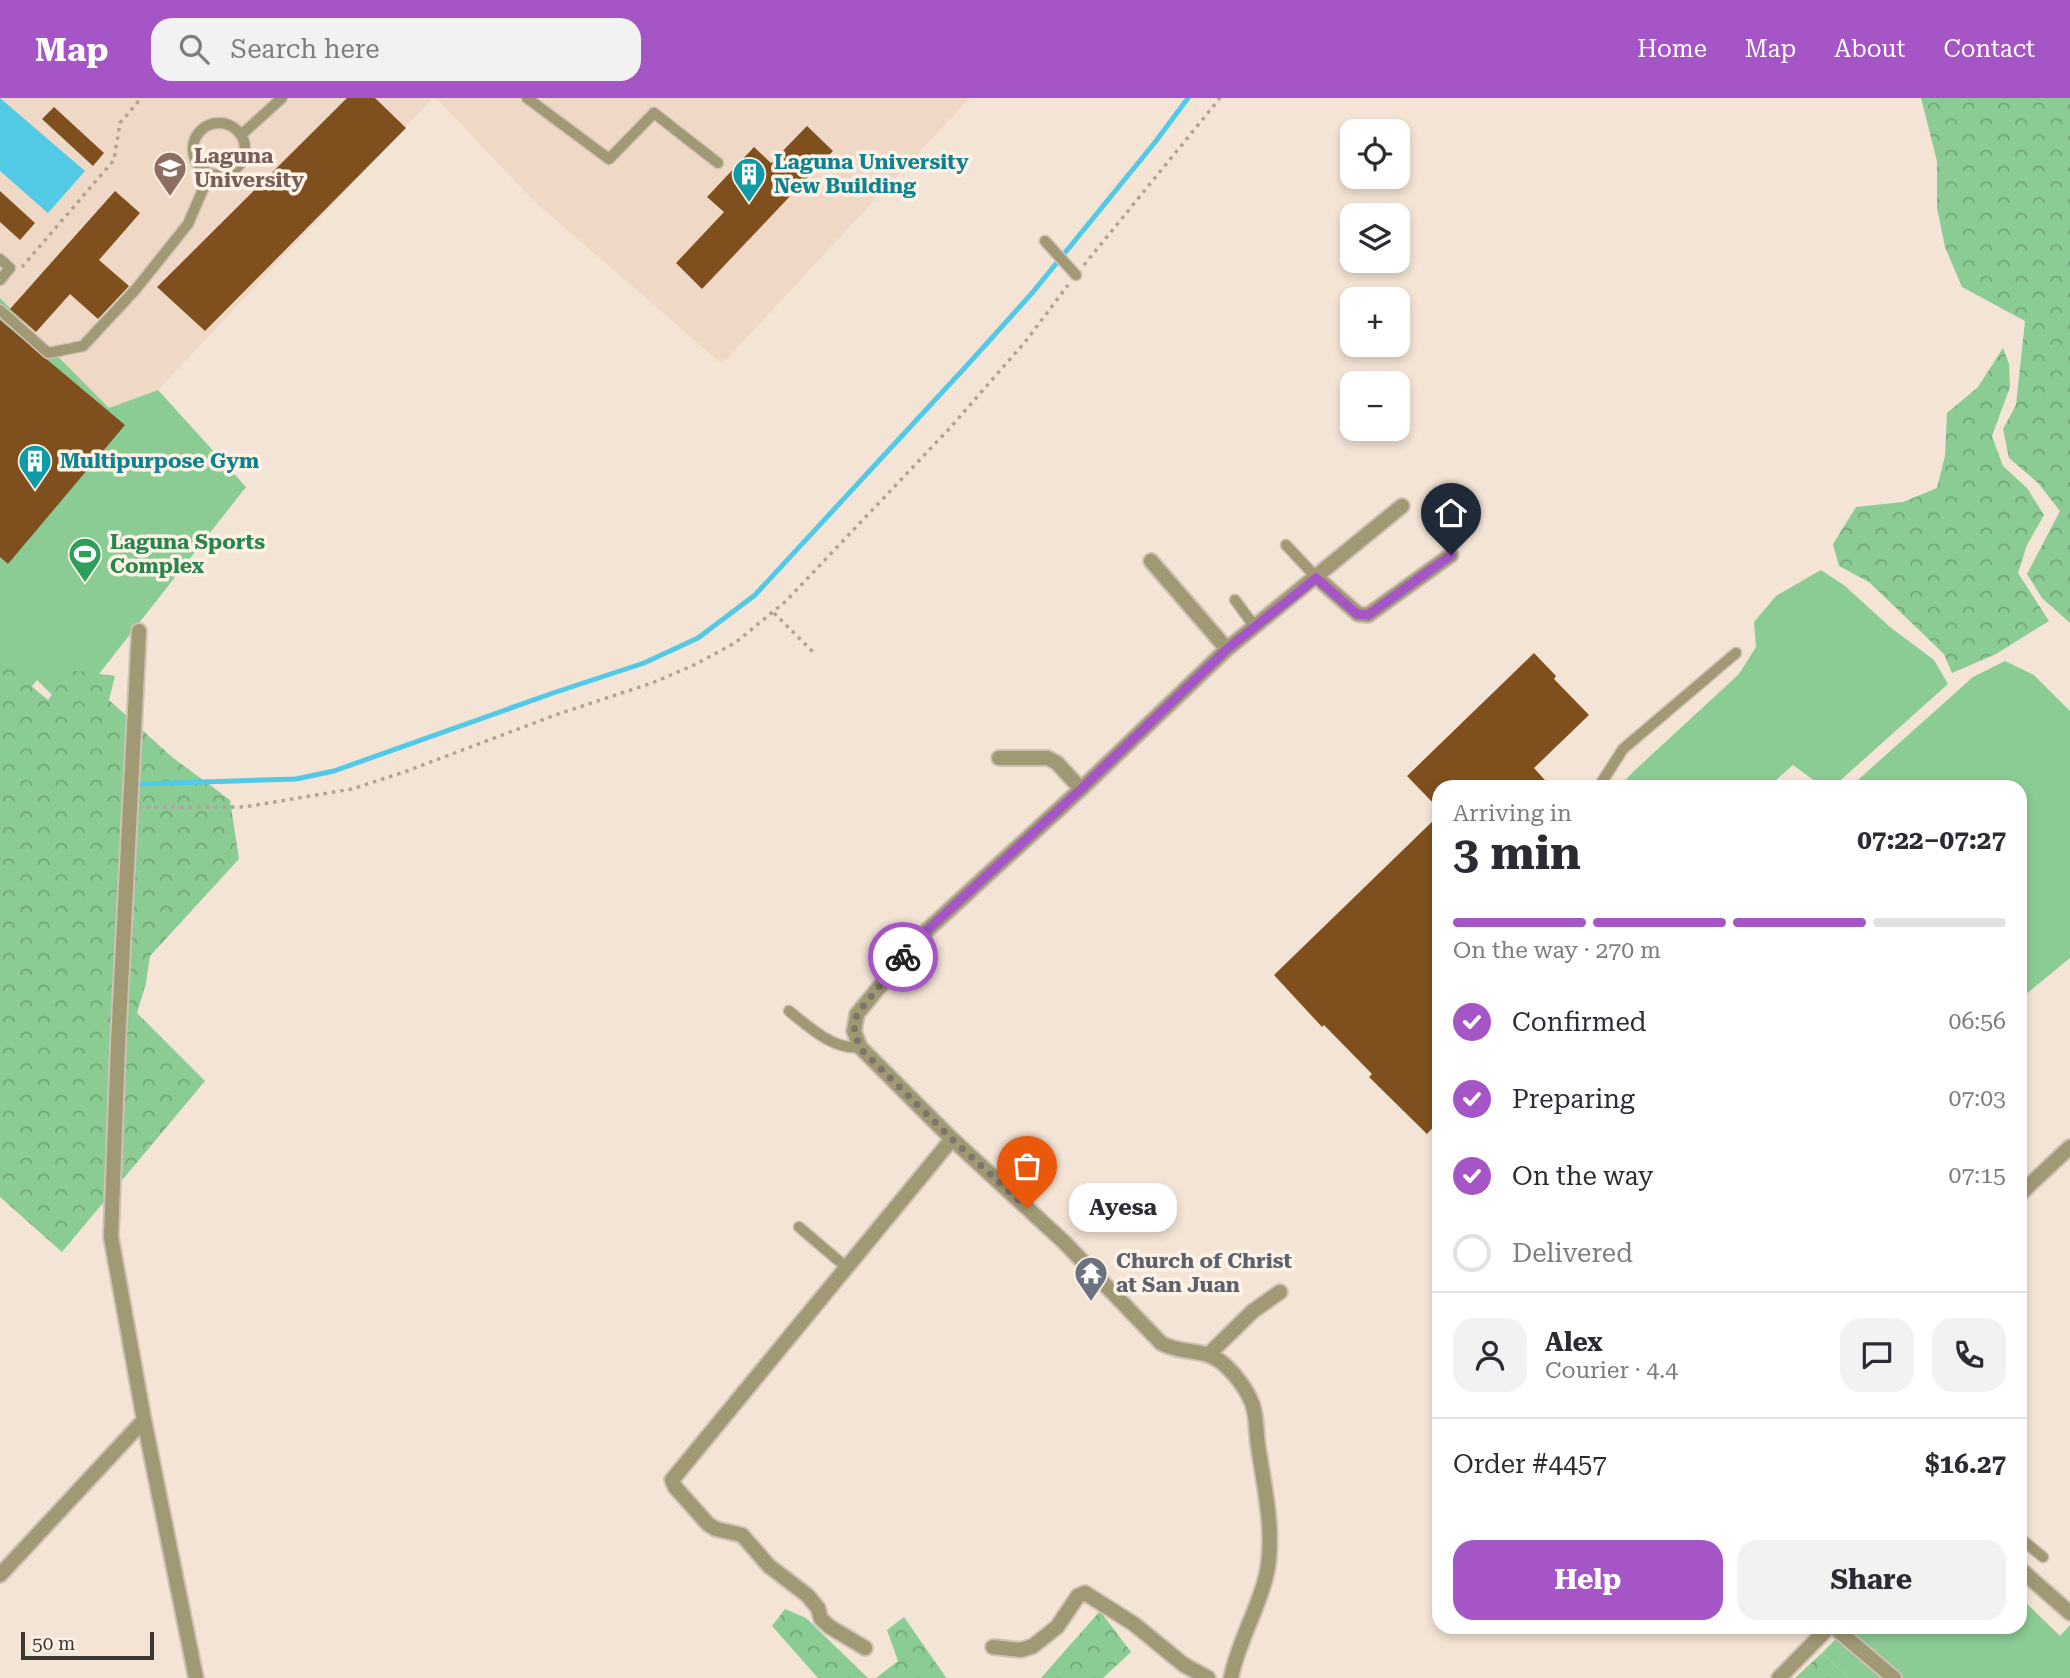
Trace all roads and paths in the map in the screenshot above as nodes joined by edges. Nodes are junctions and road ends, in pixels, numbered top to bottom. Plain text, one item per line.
1 (141, 98) edge
2 (282, 98) edge
3 (527, 98) edge
4 (1220, 98) edge
5 (241, 135) junction
6 (718, 163) dead end
7 (210, 173) junction
8 (1045, 241) dead end
9 (0, 259) edge
10 (18, 272) dead end
11 (1076, 275) junction
12 (0, 281) edge
13 (0, 310) edge
14 (1402, 506) dead end
15 (1286, 545) dead end
16 (1451, 555) dead end
17 (1151, 561) dead end
18 (1316, 578) junction
19 (1235, 600) dead end
20 (774, 612) junction
21 (1255, 627) junction
22 (139, 631) dead end
23 (1227, 649) junction
24 (813, 652) dead end
25 (1736, 653) dead end
26 (999, 758) dead end
27 (1603, 780) edge
28 (1081, 789) junction
29 (130, 807) junction
30 (789, 1011) dead end
31 (860, 1048) junction
32 (952, 1139) junction
33 (2070, 1147) edge
34 (2027, 1187) edge
35 (799, 1227) dead end
36 (846, 1267) junction
37 (1280, 1292) dead end
38 (1209, 1353) junction
39 (144, 1420) junction
40 (2027, 1544) edge
41 (2043, 1557) dead end
42 (0, 1574) edge
43 (2027, 1575) edge
44 (2070, 1613) edge
45 (1822, 1634) edge
46 (1842, 1634) edge
47 (993, 1647) dead end
48 (865, 1648) dead end
49 (197, 1678) edge
50 (1208, 1678) edge
51 (1231, 1678) edge
52 (1779, 1678) edge
53 (1894, 1678) edge

1 - 10 path
2 - 5 lane
3 - 6 lane
4 - 11 path
5 - 7 lane
5 - 7 lane
7 - 13 lane
8 - 11 lane
9 - 12 lane
11 - 20 path
14 - 18 street
15 - 18 lane
16 - 18 street
17 - 23 street
18 - 21 street
19 - 21 lane
20 - 24 path
20 - 29 path
21 - 23 street
22 - 29 street
23 - 28 street
25 - 27 lane
26 - 28 street
28 - 31 street
29 - 39 street
30 - 31 lane
31 - 32 street
32 - 36 street
32 - 38 street
33 - 34 street
35 - 36 lane
36 - 48 street
37 - 38 street
38 - 51 street
39 - 42 street
39 - 49 street
40 - 41 lane
43 - 44 street
45 - 52 street
46 - 53 street
47 - 50 street

